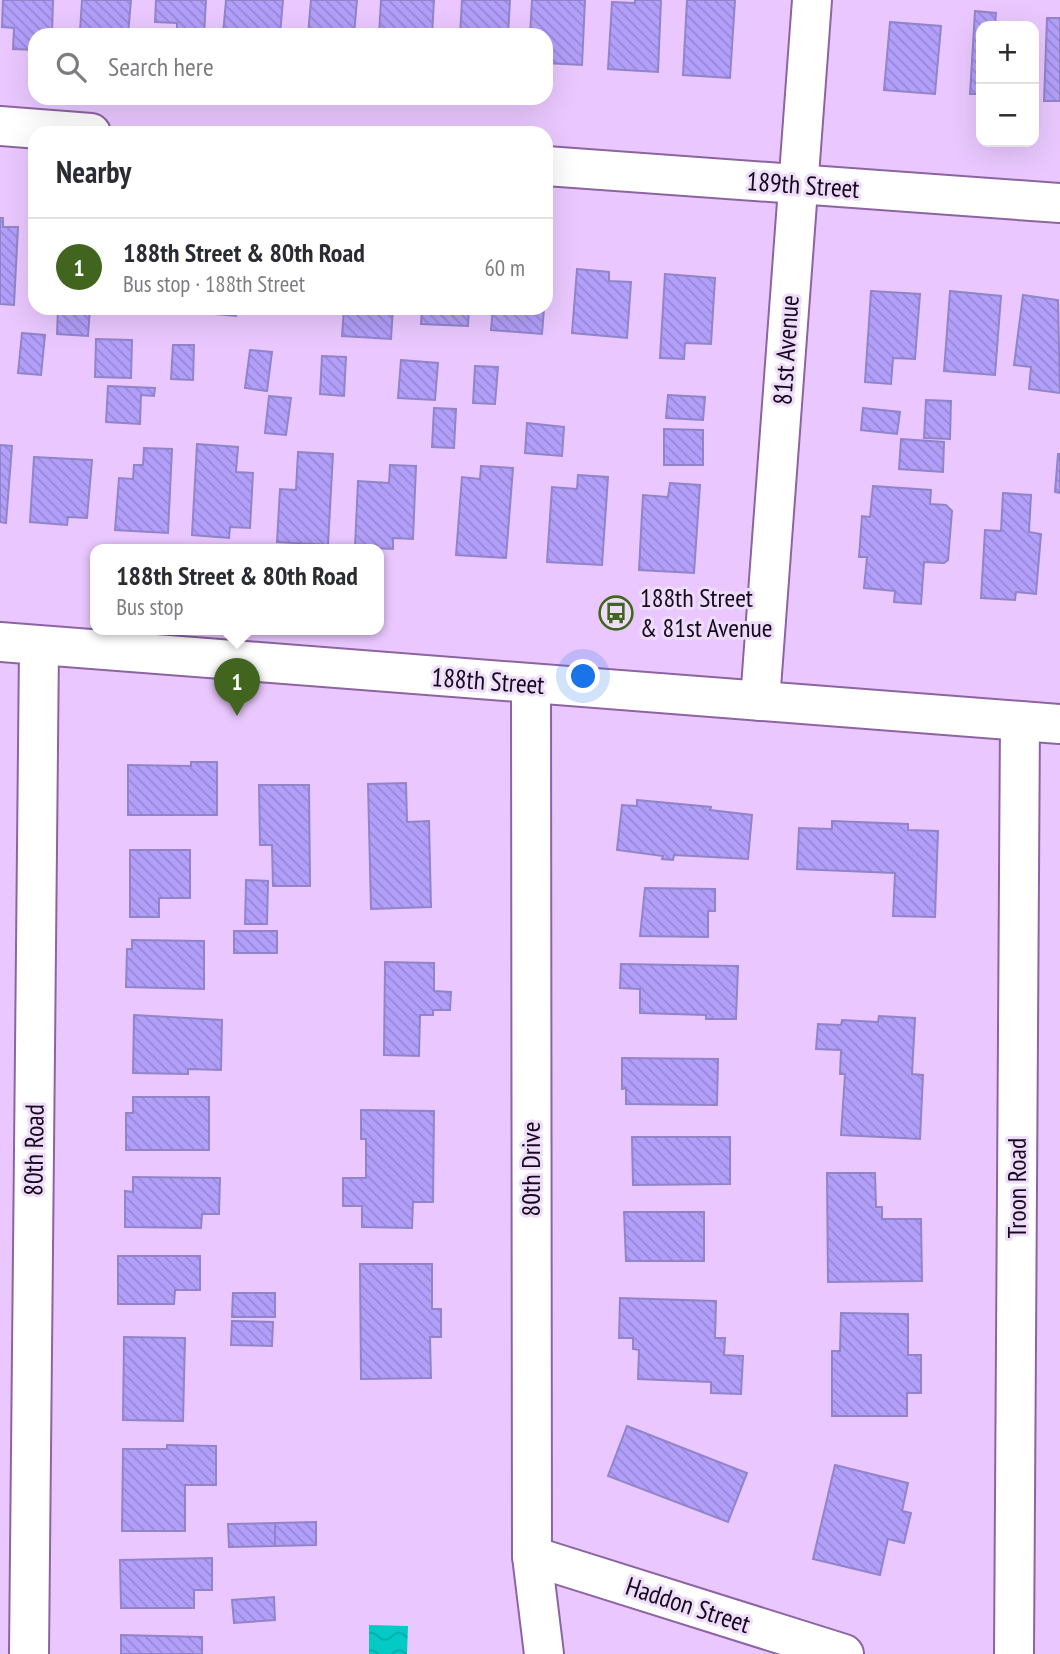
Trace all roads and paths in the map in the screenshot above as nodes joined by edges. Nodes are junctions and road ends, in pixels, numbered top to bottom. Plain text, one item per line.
1 (812, 0) edge
2 (0, 126) edge
3 (28, 128) edge
4 (553, 167) edge
5 (798, 185) junction
6 (1060, 204) edge
7 (0, 642) edge
8 (39, 646) junction
9 (531, 684) junction
10 (760, 701) junction
11 (1020, 721) junction
12 (1060, 724) edge
13 (532, 1556) junction
14 (29, 1654) edge
15 (544, 1654) edge
16 (844, 1654) edge
17 (1014, 1654) edge

1 - 5 street, 81st Avenue
2 - 3 street
4 - 5 street, 189th Street
5 - 6 street, 189th Street
5 - 10 street, 81st Avenue
7 - 8 street, 188th Street
8 - 9 street, 188th Street
8 - 14 street, 80th Road
9 - 10 street, 188th Street
9 - 13 street, 80th Drive
10 - 11 street, 188th Street
11 - 12 street, 188th Street
11 - 17 street, Troon Road
13 - 15 street, 80th Drive
13 - 16 street, Haddon Street

